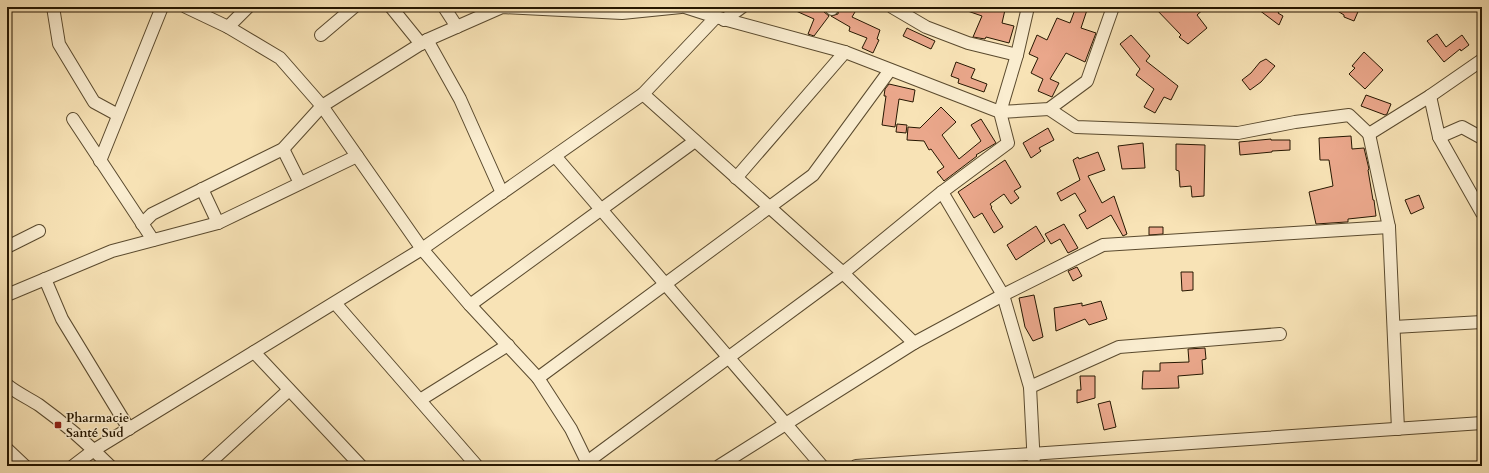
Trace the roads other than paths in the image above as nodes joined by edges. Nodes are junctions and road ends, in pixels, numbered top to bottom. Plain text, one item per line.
1 (53, 7) edge
2 (162, 7) edge
3 (186, 7) edge
4 (248, 7) edge
5 (354, 7) edge
6 (391, 7) edge
7 (444, 7) edge
8 (681, 7) edge
9 (685, 7) edge
10 (742, 7) edge
11 (892, 7) edge
12 (1028, 7) edge
13 (1113, 7) edge
14 (663, 8) edge
15 (720, 18) junction
16 (228, 27) junction
17 (457, 27) junction
18 (321, 35) dead end
19 (424, 42) junction
20 (845, 52) junction
21 (1017, 55) junction
22 (1482, 60) edge
23 (890, 70) junction
24 (643, 94) junction
25 (1430, 96) junction
26 (322, 106) junction
27 (1049, 109) junction
28 (1000, 112) junction
29 (118, 115) junction
30 (73, 119) dead end
31 (1369, 134) junction
32 (1439, 137) junction
33 (1482, 138) edge
34 (695, 141) junction
35 (283, 149) junction
36 (357, 156) junction
37 (554, 156) junction
38 (100, 161) junction
39 (736, 178) junction
40 (300, 183) junction
41 (202, 189) junction
42 (942, 192) junction
43 (502, 193) junction
44 (769, 207) junction
45 (600, 210) junction
46 (1482, 213) edge
47 (218, 223) junction
48 (142, 224) junction
49 (1389, 227) junction
50 (39, 231) dead end
51 (153, 240) junction
52 (7, 247) edge
53 (422, 249) junction
54 (843, 273) junction
55 (45, 279) junction
56 (665, 284) junction
57 (7, 295) edge
58 (1003, 295) junction
59 (335, 303) junction
60 (470, 305) junction
61 (1482, 322) edge
62 (1394, 327) junction
63 (1280, 334) dead end
64 (914, 343) junction
65 (508, 345) junction
66 (254, 352) junction
67 (728, 358) junction
68 (538, 378) junction
69 (7, 385) edge
70 (1030, 387) junction
71 (289, 390) junction
72 (420, 400) junction
73 (1482, 423) edge
74 (785, 424) junction
75 (129, 429) junction
76 (1398, 429) junction
77 (7, 449) edge
78 (94, 450) junction
79 (1034, 460) edge
80 (588, 464) edge
81 (25, 466) edge
82 (73, 466) edge
83 (110, 466) edge
84 (206, 466) edge
85 (361, 466) edge
86 (477, 466) edge
87 (719, 466) edge
88 (822, 466) edge
89 (856, 466) edge

1 - 29 street
2 - 29 street
3 - 16 street
4 - 16 street
5 - 18 street
6 - 19 street
7 - 17 street
8 - 14 street
9 - 15 street
10 - 15 street
11 - 21 street
12 - 21 street
13 - 27 street
14 - 17 street
15 - 20 street
15 - 24 street
16 - 26 street
17 - 19 street
19 - 26 street
19 - 43 street
20 - 23 street
20 - 39 street
21 - 28 street
22 - 25 street
23 - 28 street
23 - 44 street
24 - 34 street
24 - 37 street
25 - 31 street
25 - 32 street
26 - 35 street
26 - 36 street
27 - 28 street
27 - 31 street
28 - 42 street
29 - 38 street
30 - 38 street
31 - 49 street
32 - 33 street
32 - 46 street
34 - 39 street
34 - 45 street
35 - 40 street
35 - 41 street
36 - 40 street
36 - 53 street
37 - 43 street
37 - 45 street
38 - 48 street
39 - 44 street
40 - 47 street
41 - 47 street
41 - 48 street
42 - 54 street
42 - 58 street
43 - 53 street
44 - 54 street
44 - 56 street
45 - 56 street
45 - 60 street
47 - 51 street
48 - 51 street
49 - 58 street
49 - 62 street
50 - 52 street
51 - 55 street
53 - 59 street
53 - 60 street
54 - 64 street
54 - 67 street
55 - 57 street
55 - 75 street
56 - 67 street
56 - 68 street
58 - 64 street
58 - 70 street
59 - 66 street
59 - 72 street
60 - 65 street
61 - 62 street
62 - 76 street
63 - 70 street
64 - 74 street
65 - 68 street
65 - 72 street
66 - 71 street
66 - 75 street
67 - 74 street
67 - 80 street
68 - 80 street
69 - 78 street
70 - 79 street
71 - 84 street
71 - 85 street
72 - 86 street
73 - 76 street
74 - 87 street
74 - 88 street
75 - 78 street
76 - 79 street
77 - 81 street
78 - 82 street
78 - 83 street
79 - 89 street

